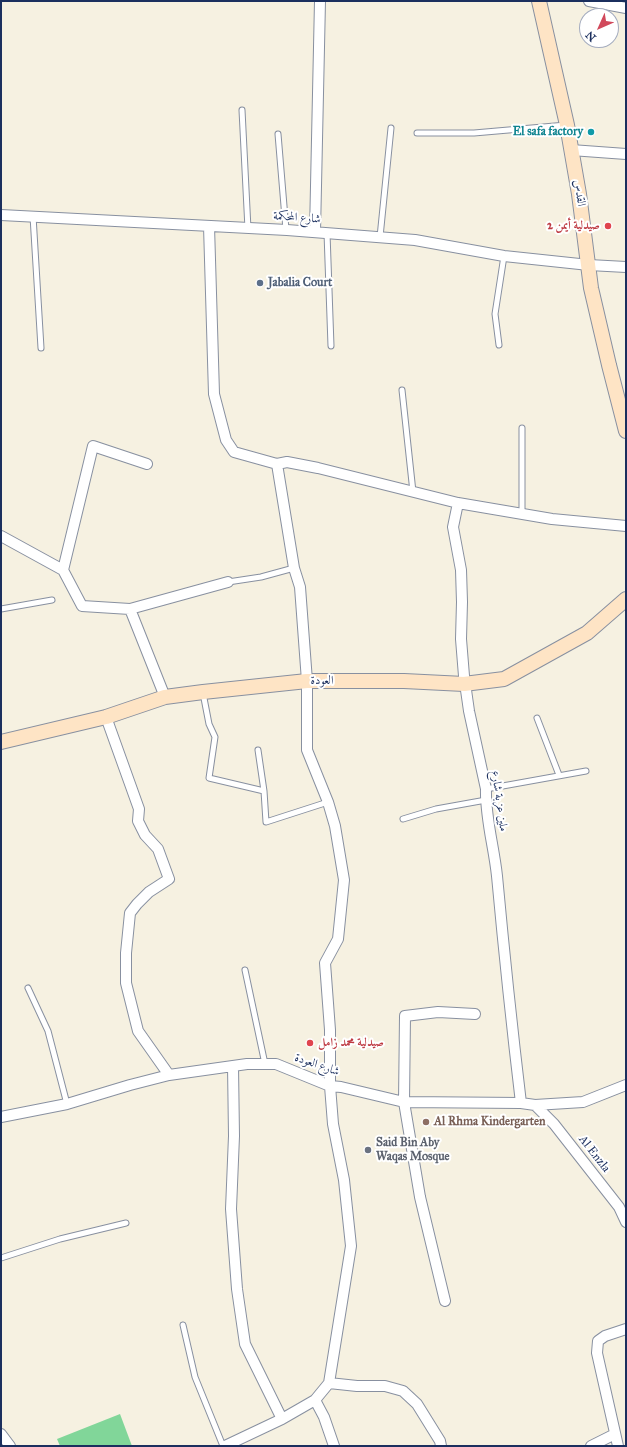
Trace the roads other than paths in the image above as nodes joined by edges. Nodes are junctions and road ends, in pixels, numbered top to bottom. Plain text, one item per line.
1 (320, 1) edge
2 (539, 1) edge
3 (588, 1) edge
4 (626, 8) edge
5 (242, 110) dead end
6 (567, 125) junction
7 (391, 128) dead end
8 (417, 133) dead end
9 (278, 134) dead end
10 (571, 150) junction
11 (626, 154) edge
12 (1, 215) edge
13 (33, 215) junction
14 (209, 226) junction
15 (248, 228) junction
16 (286, 230) junction
17 (315, 232) junction
18 (327, 233) junction
19 (380, 237) junction
20 (504, 256) junction
21 (589, 265) junction
22 (626, 267) edge
23 (499, 345) dead end
24 (331, 346) dead end
25 (41, 348) dead end
26 (402, 390) dead end
27 (522, 428) dead end
28 (626, 431) edge
29 (147, 464) dead end
30 (277, 464) junction
31 (413, 492) junction
32 (458, 503) junction
33 (522, 514) junction
34 (626, 526) edge
35 (1, 536) edge
36 (294, 568) junction
37 (63, 570) junction
38 (228, 582) joint
39 (626, 599) edge
40 (52, 600) dead end
41 (1, 609) edge
42 (130, 609) junction
43 (307, 680) junction
44 (464, 684) junction
45 (203, 692) junction
46 (165, 697) junction
47 (106, 717) junction
48 (537, 718) dead end
49 (1, 742) edge
50 (258, 750) dead end
51 (586, 771) dead end
52 (559, 775) junction
53 (486, 789) junction
54 (264, 792) junction
55 (486, 800) junction
56 (328, 802) junction
57 (404, 818) dead end
58 (245, 970) dead end
59 (28, 988) dead end
60 (475, 1014) dead end
61 (265, 1064) junction
62 (233, 1066) junction
63 (169, 1075) junction
64 (626, 1085) edge
65 (330, 1086) junction
66 (404, 1102) junction
67 (521, 1103) junction
68 (67, 1104) junction
69 (535, 1105) junction
70 (1, 1117) edge
71 (626, 1222) edge
72 (126, 1223) dead end
73 (1, 1258) edge
74 (445, 1301) dead end
75 (182, 1326) dead end
76 (626, 1329) edge
77 (329, 1383) junction
78 (315, 1400) junction
79 (282, 1418) junction
80 (1, 1434) edge
81 (615, 1434) junction
82 (10, 1446) edge
83 (224, 1446) edge
84 (334, 1446) edge
85 (441, 1446) edge
86 (591, 1446) edge
87 (618, 1446) edge

1 - 17 street
2 - 6 main road, القدس
3 - 4 street
5 - 15 lane
6 - 8 lane
6 - 10 main road, القدس
7 - 19 lane
9 - 16 lane
10 - 11 street
10 - 21 main road, القدس
12 - 13 street, شارع المحكمة
13 - 14 street, شارع المحكمة
13 - 25 lane
14 - 15 street, شارع المحكمة
14 - 30 street
15 - 16 street, شارع المحكمة
16 - 17 street, شارع المحكمة
17 - 18 street, شارع المحكمة
18 - 19 street, شارع المحكمة
18 - 24 lane
19 - 20 street, شارع المحكمة
20 - 21 street, شارع المحكمة
20 - 23 lane
21 - 22 street, شارع المحكمة
21 - 28 main road, القدس
26 - 31 lane
27 - 33 lane
29 - 37 street
30 - 31 street
30 - 36 street
31 - 32 street
32 - 33 street
32 - 44 street, ملين عزبة شارع
33 - 34 street
35 - 37 street
36 - 38 lane
36 - 43 street
37 - 42 street
38 - 42 street
39 - 44 main road, العودة
40 - 41 lane
42 - 46 street
43 - 44 main road, العودة
43 - 45 main road, العودة
43 - 56 street
44 - 53 street, ملين عزبة شارع
45 - 46 main road, العودة
45 - 54 lane
46 - 47 main road, العودة
47 - 49 main road, العودة
47 - 63 street
48 - 52 lane
50 - 54 lane
51 - 52 lane
52 - 53 lane
53 - 55 street, ملين عزبة شارع
54 - 56 lane
55 - 57 lane
55 - 67 street, ملين عزبة شارع
56 - 65 street
58 - 61 lane
59 - 68 lane
60 - 66 street
61 - 62 street, شارع العودة
61 - 65 street, شارع العودة
62 - 63 street, شارع العودة
62 - 79 street
63 - 68 street, شارع العودة
64 - 69 street, شارع العودة
65 - 66 street, شارع العودة
65 - 77 street
66 - 67 street, شارع العودة
66 - 74 street
67 - 69 street, شارع العودة
68 - 70 street, شارع العودة
69 - 71 street, Al Enzla
72 - 73 lane
75 - 83 lane
76 - 81 street
77 - 78 street
77 - 85 street
78 - 79 street
78 - 84 street
79 - 83 street
80 - 82 street
81 - 86 street
81 - 87 street

